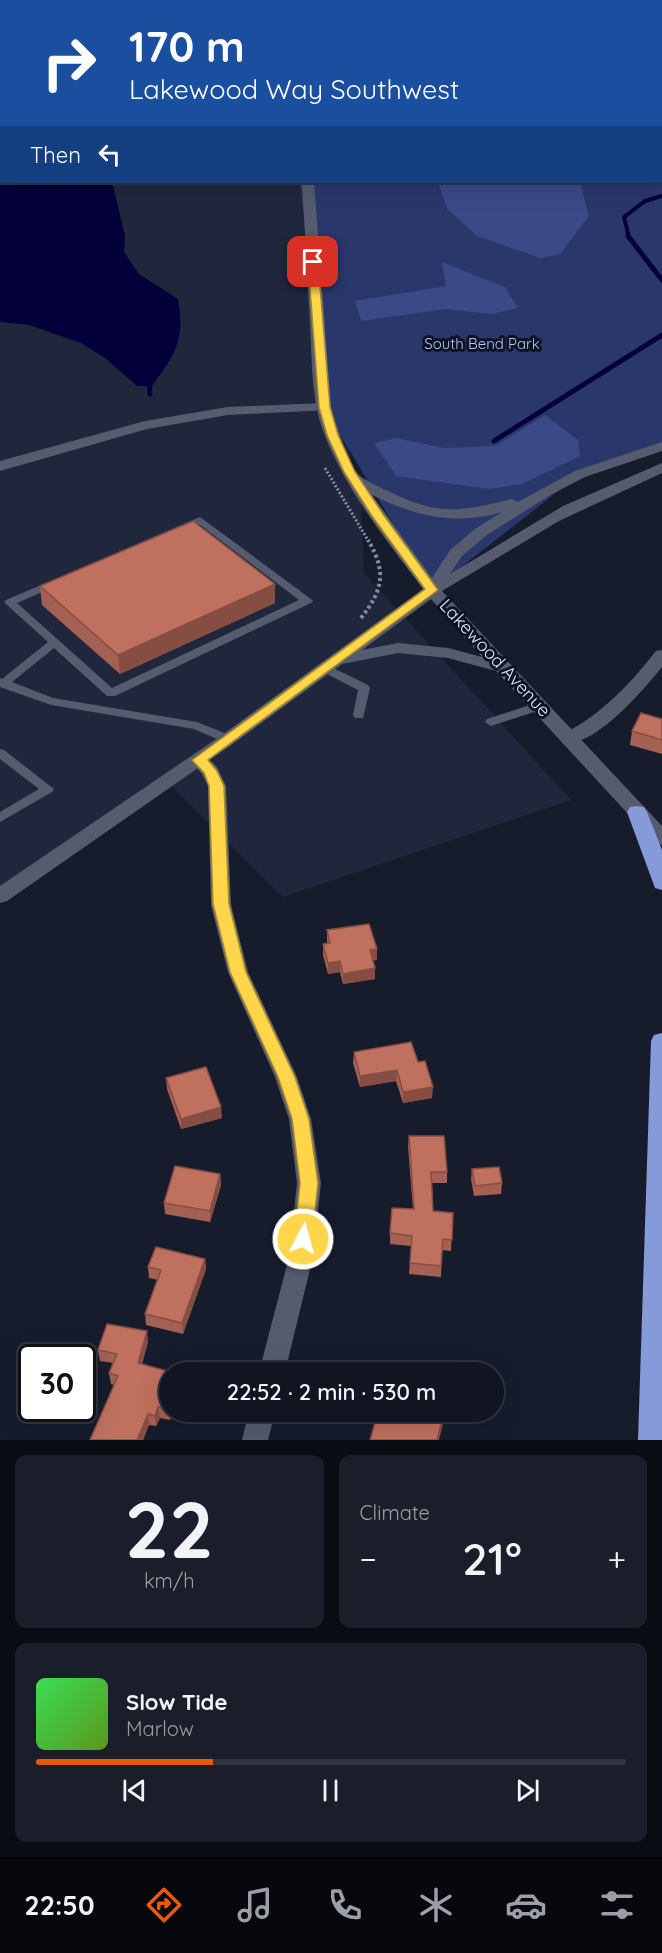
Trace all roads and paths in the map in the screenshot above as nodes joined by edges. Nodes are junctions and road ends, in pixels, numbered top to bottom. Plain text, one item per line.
1 (308, 183) edge
2 (324, 407) junction
3 (662, 446) edge
4 (324, 465) dead end
5 (0, 466) edge
6 (662, 468) edge
7 (354, 478) junction
8 (547, 491) junction
9 (432, 590) junction
10 (360, 620) dead end
11 (55, 642) junction
12 (662, 656) edge
13 (330, 664) junction
14 (502, 668) junction
15 (2, 683) edge
16 (539, 706) junction
17 (359, 715) dead end
18 (491, 722) dead end
19 (569, 738) junction
20 (228, 739) junction
21 (0, 753) edge
22 (199, 760) junction
23 (637, 812) junction
24 (0, 818) edge
25 (662, 838) edge
26 (662, 882) edge
27 (0, 896) edge
28 (662, 1041) edge
29 (275, 1362) edge
30 (260, 1422) edge
31 (255, 1440) edge
32 (651, 1440) edge

1 - 2 street, Lakewood Avenue
2 - 5 street
2 - 7 street, Lakewood Avenue
3 - 8 street
4 - 10 path
6 - 9 street
7 - 8 street
7 - 9 street, Lakewood Avenue
8 - 9 street
9 - 13 street
9 - 14 street, Lakewood Avenue
11 - 11 lane
11 - 15 lane
12 - 19 street
13 - 14 street
13 - 17 lane
13 - 20 street
14 - 16 street, Lakewood Avenue
15 - 20 lane
16 - 18 lane
16 - 19 street, Lakewood Avenue
19 - 23 street, Lakewood Avenue
20 - 22 street
21 - 24 lane
22 - 27 street
22 - 29 street
23 - 25 street, Lakewood Avenue
23 - 26 highway
28 - 32 highway
30 - 31 street

